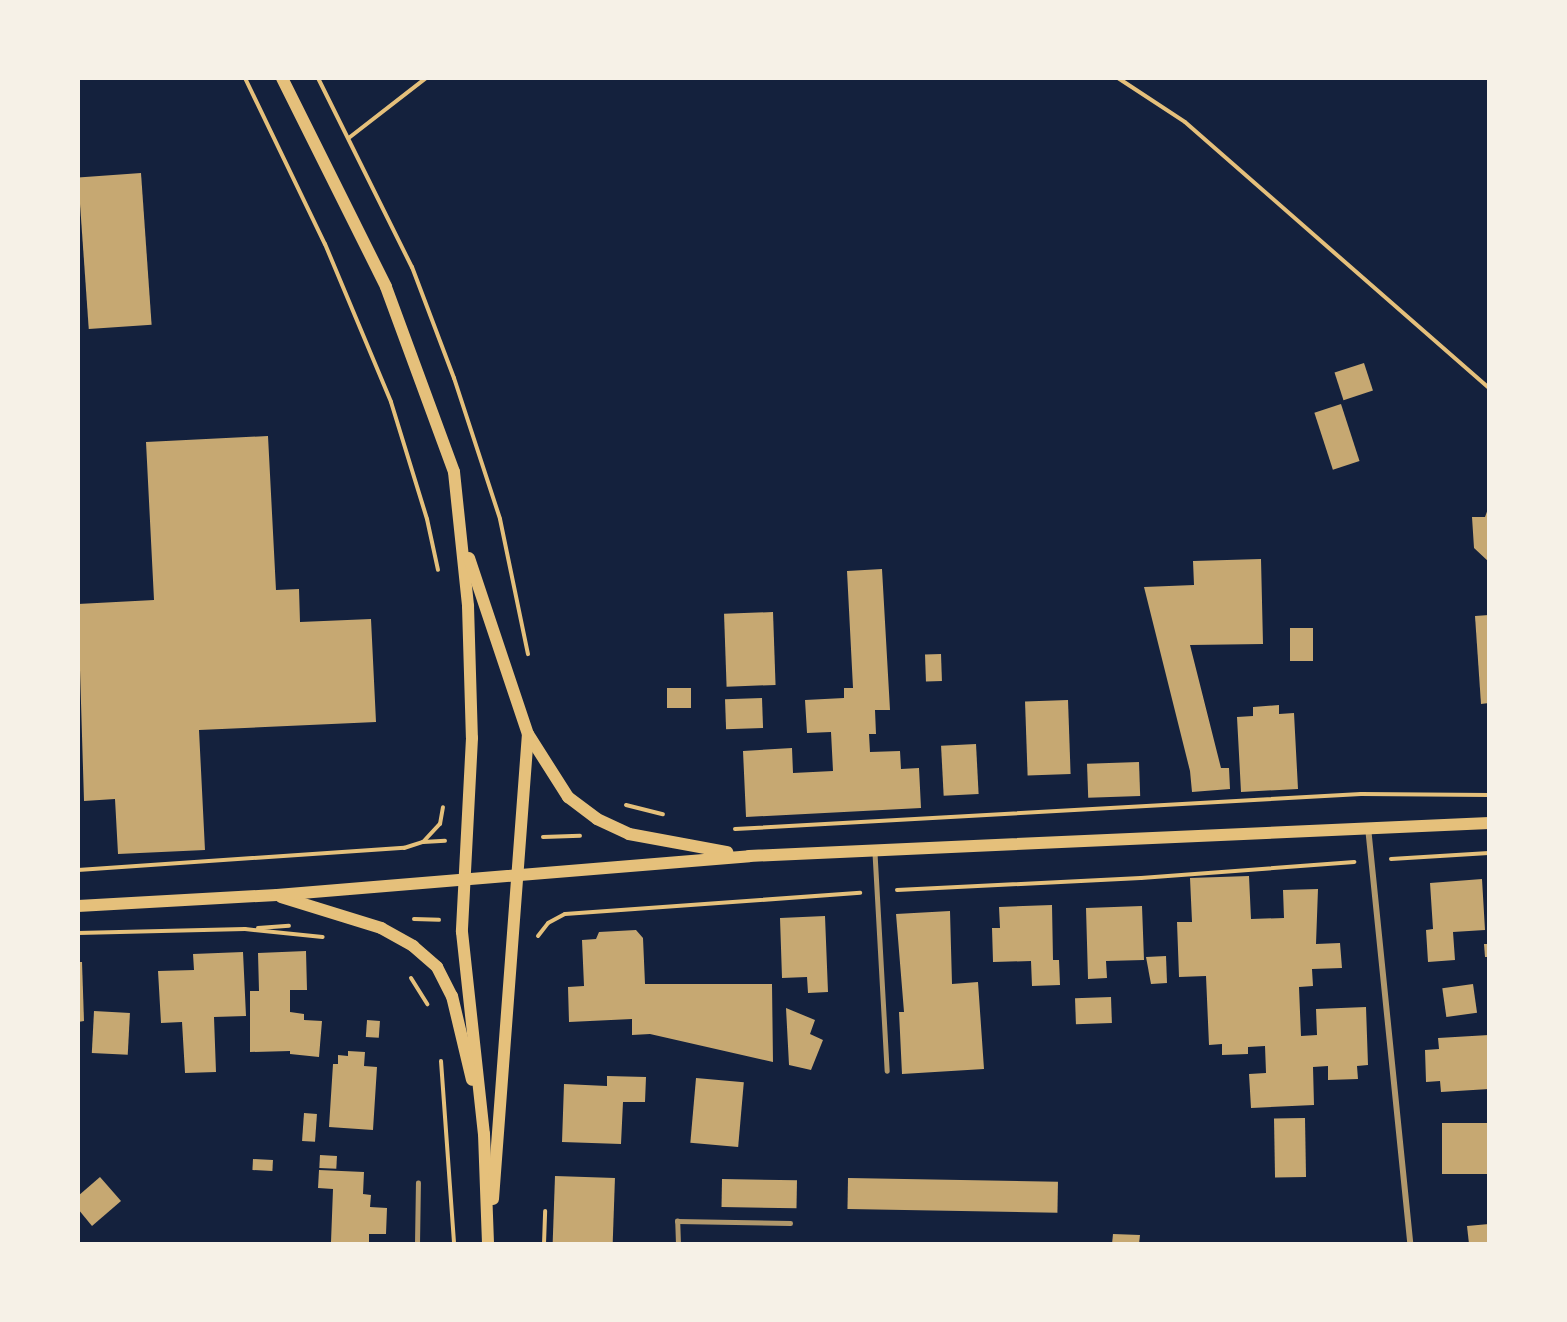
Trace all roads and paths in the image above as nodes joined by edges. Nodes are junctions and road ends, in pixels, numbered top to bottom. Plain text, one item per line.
1 (245, 78) edge
2 (282, 78) edge
3 (318, 78) edge
4 (426, 78) edge
5 (1118, 78) edge
6 (350, 137) junction
7 (1489, 388) edge
8 (463, 540) junction
9 (440, 577) dead end
10 (530, 662) dead end
11 (528, 734) junction
12 (445, 795) dead end
13 (1489, 795) edge
14 (618, 801) dead end
15 (672, 816) dead end
16 (1489, 823) edge
17 (1367, 826) junction
18 (726, 827) dead end
19 (875, 850) junction
20 (1489, 853) edge
21 (749, 856) junction
22 (1371, 860) junction
23 (78, 870) edge
24 (518, 876) junction
25 (465, 881) junction
26 (879, 891) junction
27 (277, 895) junction
28 (78, 906) edge
29 (78, 933) edge
30 (538, 936) dead end
31 (326, 937) dead end
32 (406, 973) dead end
33 (429, 1007) dead end
34 (441, 1056) dead end
35 (887, 1071) dead end
36 (484, 1134) junction
37 (418, 1183) dead end
38 (545, 1211) dead end
39 (790, 1223) dead end
40 (417, 1244) edge
41 (454, 1244) edge
42 (489, 1244) edge
43 (544, 1244) edge
44 (678, 1244) edge
45 (1410, 1244) edge

1 - 9 path
2 - 8 main road
3 - 6 path
4 - 6 path
5 - 7 path
6 - 10 path
8 - 11 main road
8 - 25 main road
11 - 21 main road
11 - 24 main road
12 - 23 path
13 - 18 path
14 - 15 path
16 - 17 main road
17 - 19 main road
17 - 22 street
19 - 21 main road
19 - 26 lane
20 - 22 path
21 - 24 main road
22 - 26 path
22 - 45 street
24 - 25 main road
24 - 42 main road
25 - 27 main road
25 - 36 main road
26 - 30 path
26 - 35 lane
27 - 28 main road
27 - 36 main road
29 - 31 path
32 - 33 path
34 - 41 path
36 - 42 main road
37 - 40 lane
38 - 43 path
39 - 44 lane

